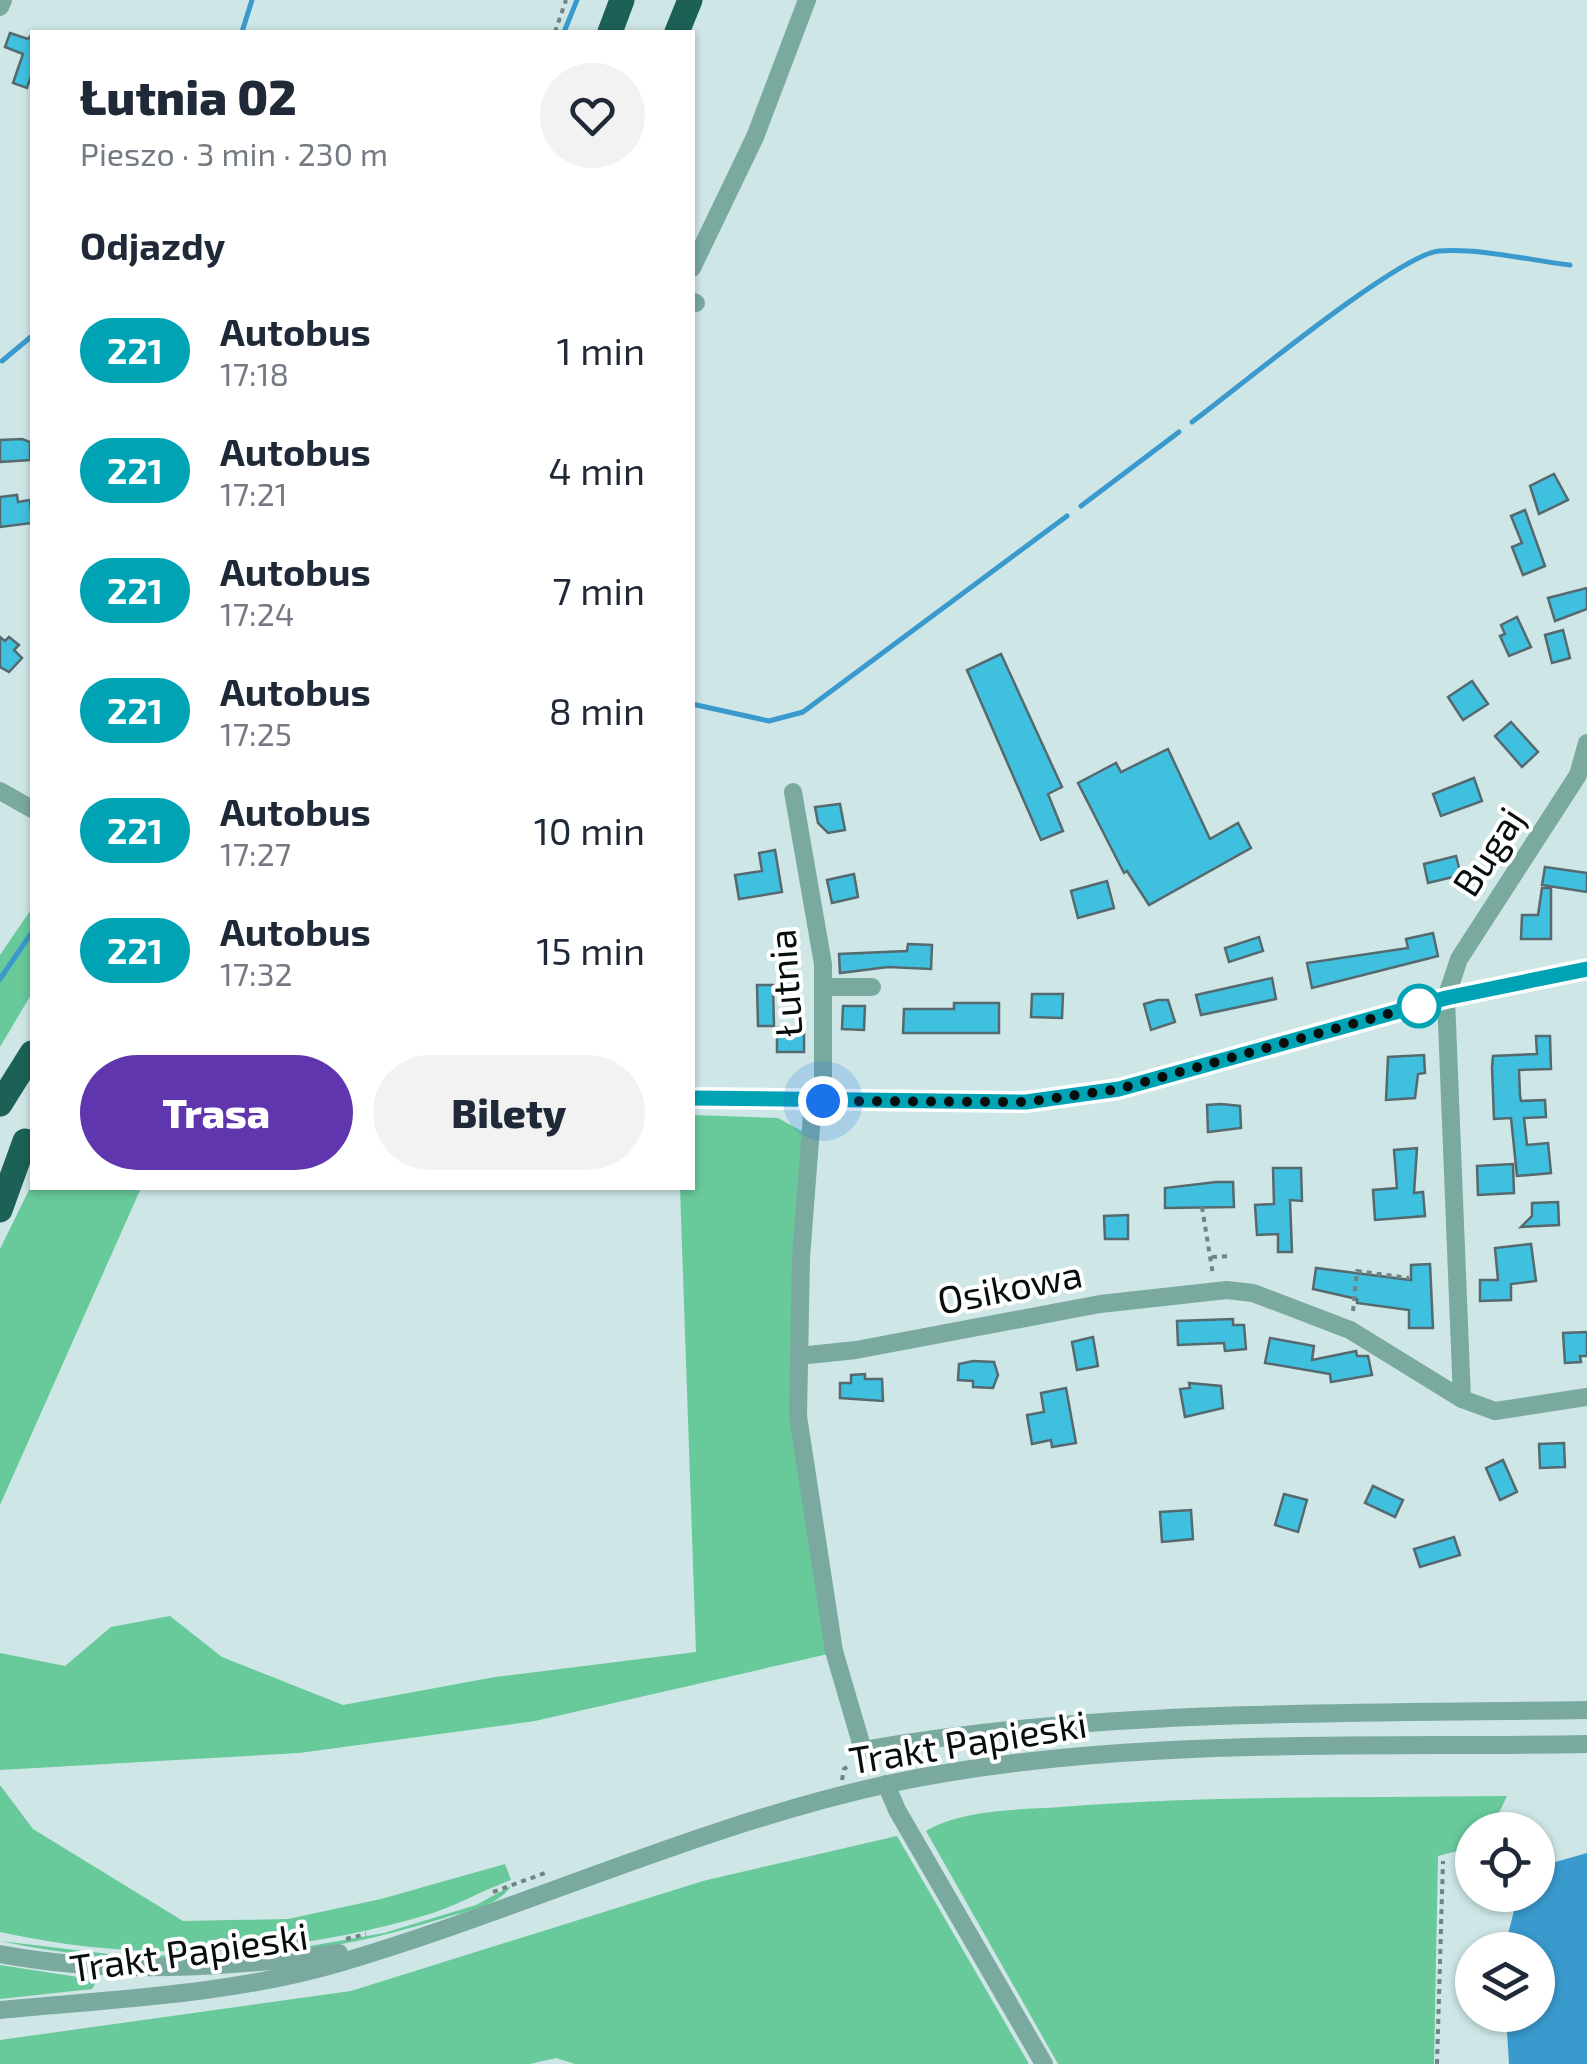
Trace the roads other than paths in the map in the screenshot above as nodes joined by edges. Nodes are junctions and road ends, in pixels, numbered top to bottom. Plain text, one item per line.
1 (3, 0) edge
2 (622, 0) edge
3 (690, 0) edge
4 (807, 0) edge
5 (0, 7) edge
6 (611, 30) edge
7 (679, 30) edge
8 (695, 262) edge
9 (1587, 743) edge
10 (0, 791) edge
11 (793, 792) dead end
12 (30, 808) edge
13 (1587, 969) edge
14 (825, 987) junction
15 (872, 987) dead end
16 (1446, 998) junction
17 (30, 1055) edge
18 (695, 1098) edge
19 (818, 1101) junction
20 (0, 1104) edge
21 (29, 1136) edge
22 (0, 1186) edge
23 (0, 1210) edge
24 (799, 1356) junction
25 (1587, 1397) edge
26 (1462, 1399) junction
27 (1587, 1710) edge
28 (1587, 1744) edge
29 (886, 1784) junction
30 (384, 1946) junction
31 (0, 1954) edge
32 (0, 2010) edge
33 (1044, 2064) edge

1 - 5 street
2 - 6 highway
3 - 7 highway
4 - 8 street
9 - 16 street, Bugaj
10 - 12 street
11 - 14 street, Łutnia
13 - 16 street
14 - 15 street
14 - 19 street, Łutnia
16 - 19 street
16 - 26 street
17 - 20 highway
18 - 19 street
19 - 24 street
21 - 22 highway
21 - 23 highway
24 - 26 street, Osikowa
24 - 27 street
25 - 26 street, Osikowa
28 - 29 street, Trakt Papieski
29 - 30 street, Trakt Papieski
29 - 33 street
30 - 31 street, Trakt Papieski
30 - 32 street, Trakt Papieski

